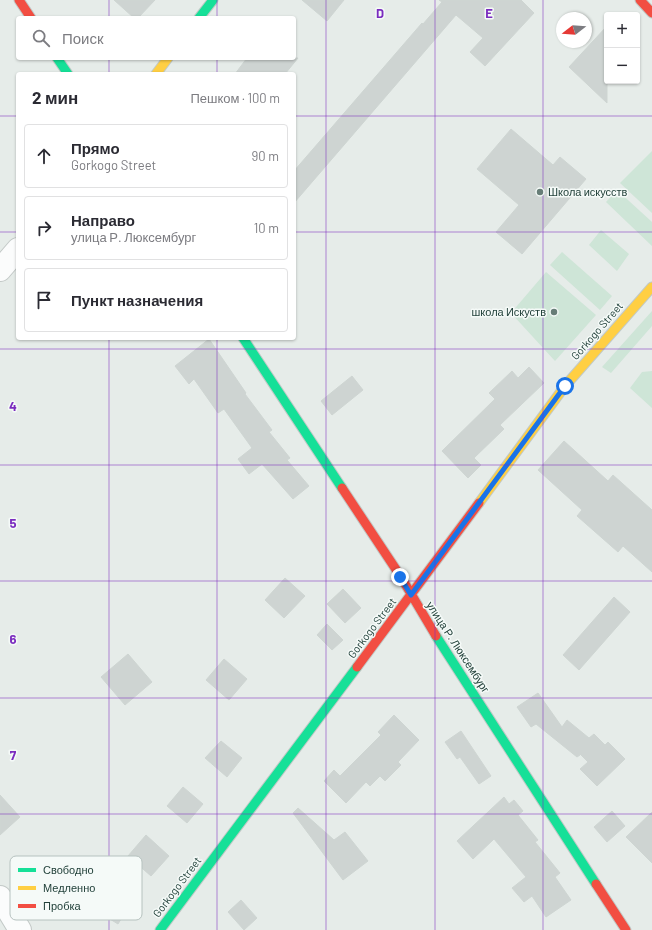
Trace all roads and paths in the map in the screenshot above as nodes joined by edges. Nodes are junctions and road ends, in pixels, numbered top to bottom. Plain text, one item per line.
1 (18, 0) edge
2 (213, 0) edge
3 (640, 0) edge
4 (652, 13) edge
5 (30, 16) edge
6 (201, 16) edge
7 (58, 60) edge
8 (166, 60) edge
9 (67, 72) edge
10 (158, 72) edge
11 (16, 251) edge
12 (0, 270) edge
13 (652, 287) edge
14 (244, 340) edge
15 (411, 595) junction
16 (0, 897) edge
17 (10, 914) edge
18 (14, 920) edge
19 (20, 930) edge
20 (160, 930) edge
21 (626, 930) edge

1 - 5 street
2 - 6 street
3 - 4 street
7 - 9 street
8 - 10 street
11 - 12 street
13 - 15 street, Gorkogo Street
14 - 15 street, улица Р. Люксембург
15 - 20 street, Gorkogo Street
15 - 21 street, улица Р. Люксембург
16 - 17 street
18 - 19 street

